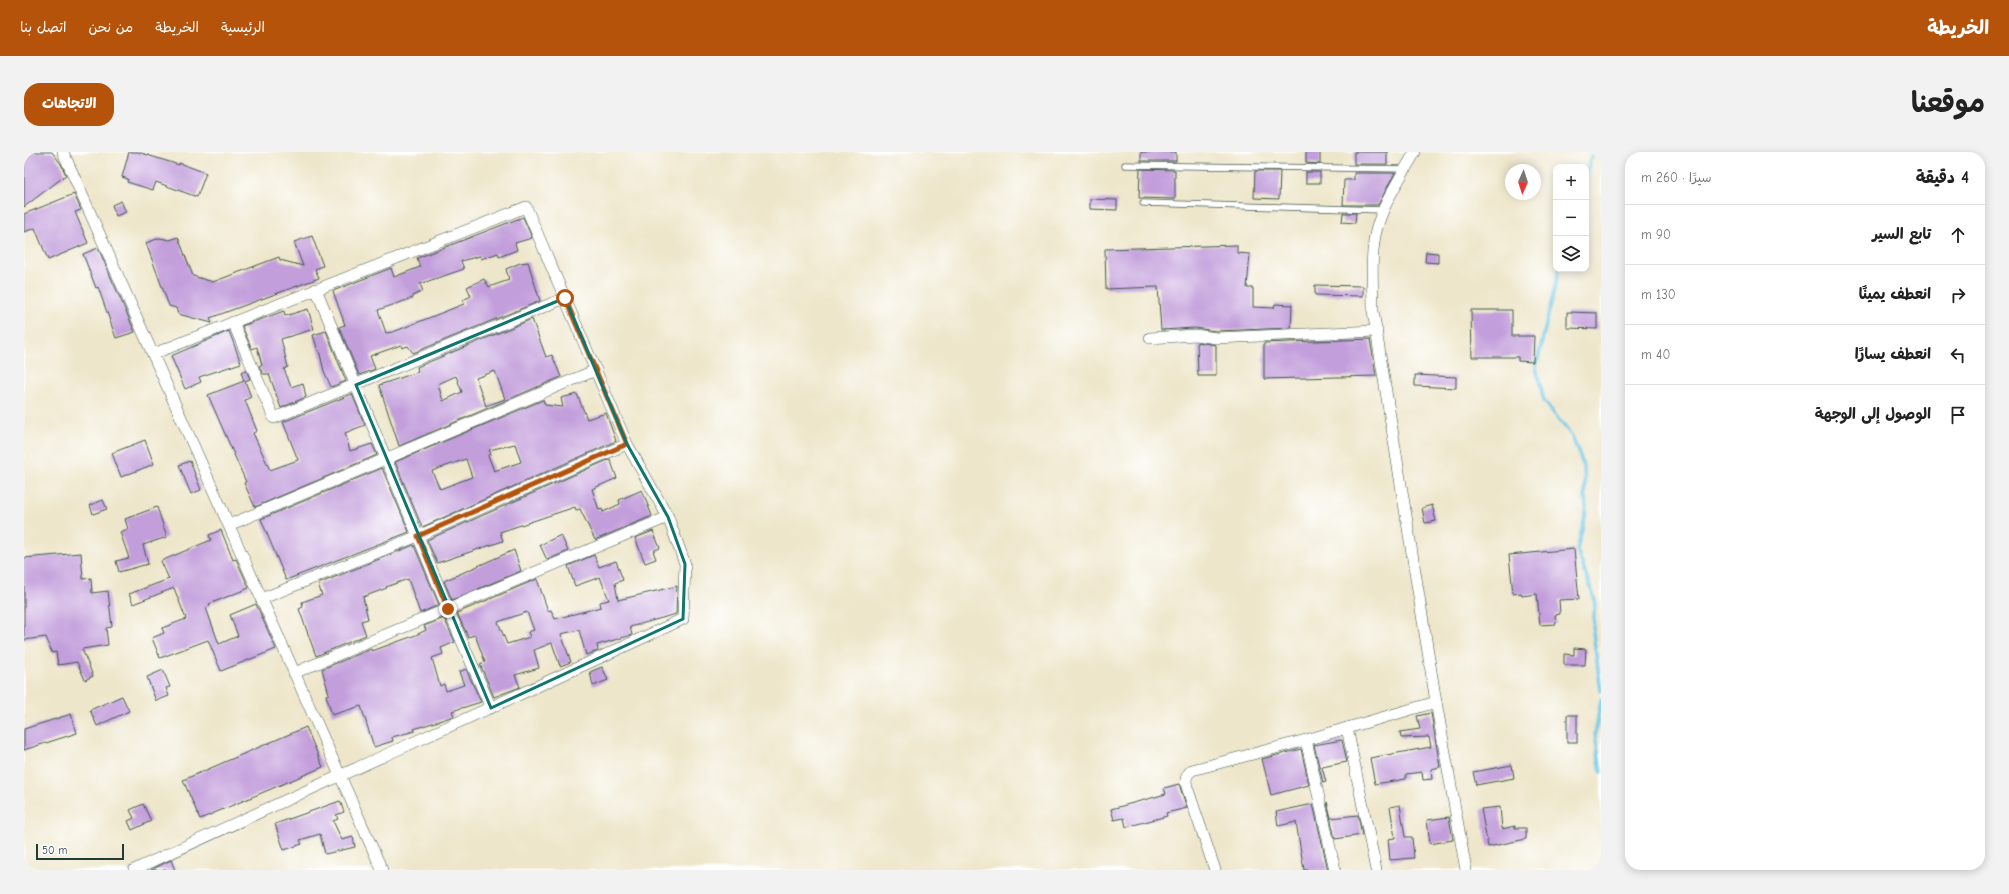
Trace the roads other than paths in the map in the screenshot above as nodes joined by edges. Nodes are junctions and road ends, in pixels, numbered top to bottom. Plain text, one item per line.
1 (1415, 152) edge
2 (66, 153) edge
3 (1125, 165) dead end
4 (1405, 169) junction
5 (1143, 203) dead end
6 (1383, 210) junction
7 (316, 289) junction
8 (565, 298) junction
9 (233, 322) junction
10 (1377, 331) junction
11 (1150, 338) dead end
12 (153, 354) junction
13 (596, 370) junction
14 (356, 385) junction
15 (627, 444) junction
16 (386, 459) junction
17 (668, 518) junction
18 (228, 525) junction
19 (418, 536) junction
20 (261, 599) junction
21 (448, 609) junction
22 (294, 673) junction
23 (1436, 702) junction
24 (491, 708) junction
25 (1347, 728) junction
26 (1306, 740) junction
27 (340, 774) junction
28 (134, 870) edge
29 (382, 870) edge
30 (1215, 870) edge
31 (1335, 870) edge
32 (1376, 870) edge
33 (1466, 870) edge

1 - 4 street
2 - 12 street
3 - 4 lane
4 - 6 street
5 - 6 lane
6 - 10 street
7 - 8 street
7 - 9 street
7 - 14 street
8 - 13 street
8 - 14 street
9 - 12 street
9 - 14 street
10 - 11 street
10 - 23 street
12 - 18 street
13 - 15 street
13 - 16 street
14 - 16 street
15 - 17 street
15 - 19 street
16 - 18 street
16 - 19 street
17 - 21 street
17 - 24 street
18 - 20 street
19 - 20 street
19 - 21 street
20 - 22 street
21 - 22 street
21 - 24 street
22 - 27 street
23 - 25 street
23 - 33 street
24 - 27 street
25 - 26 street
25 - 32 street
26 - 30 street
26 - 31 street
27 - 28 street
27 - 29 street

